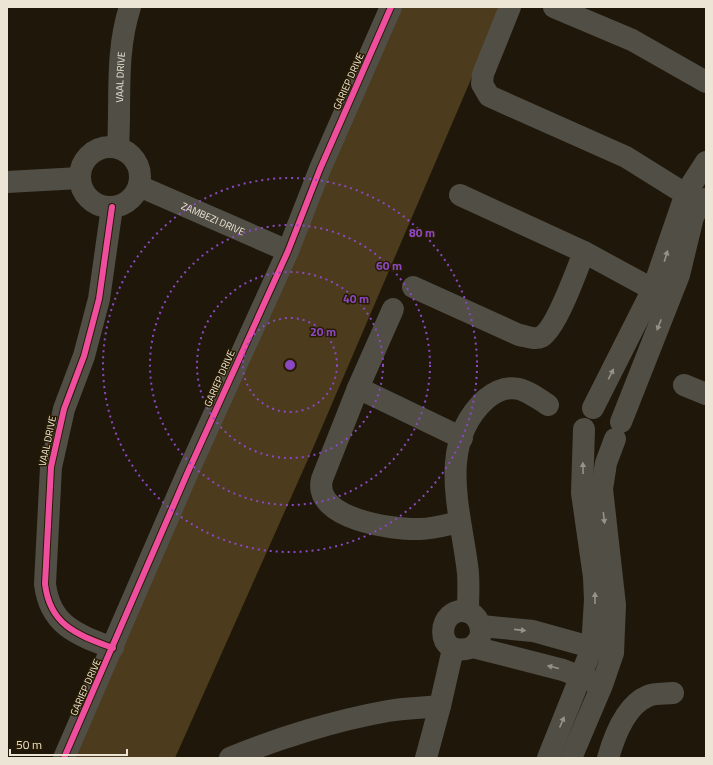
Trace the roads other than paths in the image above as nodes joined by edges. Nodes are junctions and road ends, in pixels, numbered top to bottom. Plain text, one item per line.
1 (130, 7) edge
2 (391, 7) edge
3 (510, 7) edge
4 (554, 7) edge
5 (706, 82) edge
6 (118, 148) junction
7 (706, 162) edge
8 (80, 178) junction
9 (7, 182) edge
10 (139, 186) junction
11 (460, 195) dead end
12 (700, 199) edge
13 (112, 207) junction
14 (288, 251) junction
15 (584, 252) junction
16 (413, 287) dead end
17 (662, 294) junction
18 (393, 309) dead end
19 (684, 385) dead end
20 (358, 388) junction
21 (706, 394) edge
22 (548, 405) dead end
23 (593, 408) junction
24 (584, 429) junction
25 (618, 431) junction
26 (462, 438) junction
27 (459, 522) junction
28 (474, 619) junction
29 (112, 648) junction
30 (463, 648) junction
31 (592, 648) junction
32 (613, 653) junction
33 (581, 676) junction
34 (602, 685) junction
35 (673, 693) dead end
36 (440, 706) junction
37 (64, 758) edge
38 (230, 758) edge
39 (426, 758) edge
40 (548, 758) edge
41 (571, 758) edge
42 (608, 758) edge

1 - 6 street, VAAL DRIVE
2 - 14 street, GARIEP DRIVE
3 - 12 street
4 - 5 street
6 - 8 street
6 - 10 street
7 - 12 street
8 - 9 street
8 - 13 street
10 - 13 street
10 - 14 street, ZAMBEZI DRIVE
11 - 15 street
12 - 17 street
13 - 29 street, VAAL DRIVE
14 - 29 street, GARIEP DRIVE
15 - 16 street
15 - 17 street
23 -> 17 street
17 -> 25 street
18 - 20 street
19 - 21 street
20 - 26 street
20 - 27 street
22 - 26 street
23 - 24 street
23 - 25 street
24 - 25 street
31 -> 24 street
25 -> 32 street
26 - 27 street
27 - 28 street
28 - 30 street
28 - 30 street
28 -> 31 street
29 - 37 street, GARIEP DRIVE
33 -> 30 street
30 - 36 street
31 - 32 street
31 - 33 street
32 - 34 street
33 - 34 street
40 -> 33 street
34 - 41 street
35 - 42 street
36 - 38 street
36 - 39 street

